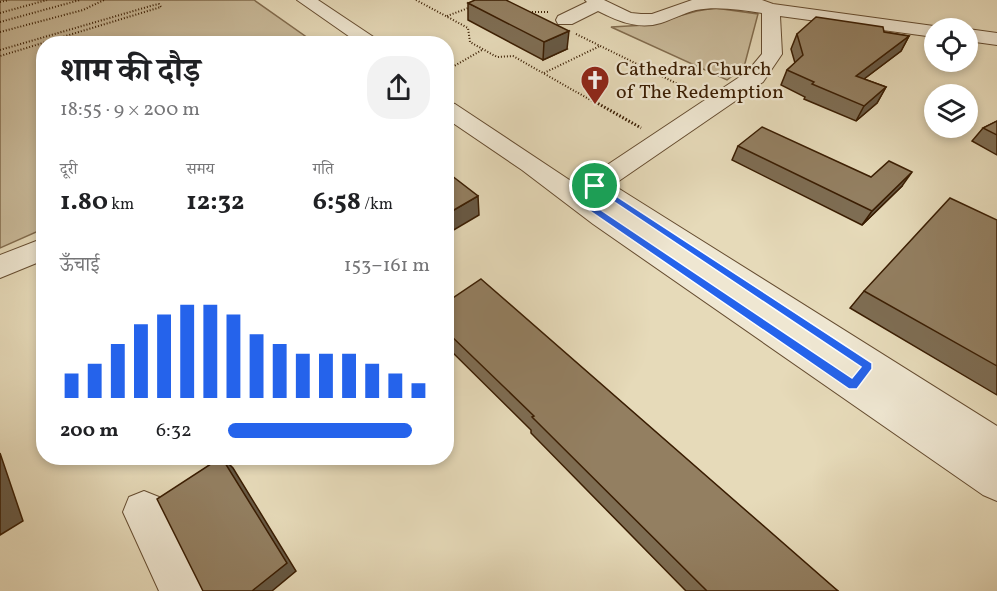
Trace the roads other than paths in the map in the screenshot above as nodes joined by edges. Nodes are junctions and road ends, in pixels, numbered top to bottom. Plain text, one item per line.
1 (738, 0) edge
2 (298, 1) edge
3 (596, 2) edge
4 (771, 9) junction
5 (565, 20) road end
6 (924, 30) edge
7 (340, 36) edge
8 (360, 36) edge
9 (978, 36) edge
10 (997, 39) edge
11 (454, 95) edge
12 (454, 114) edge
13 (586, 192) junction
14 (36, 251) edge
15 (0, 267) edge
16 (860, 376) junction
17 (997, 448) edge
18 (997, 481) edge
19 (144, 512) dead end
20 (182, 591) edge

1 - 4 street
2 - 7 street
2 - 8 street
3 - 4 street
3 - 5 street
4 - 6 street
4 - 13 street
9 - 10 street
11 - 13 street
12 - 13 street
13 - 16 street
14 - 15 street
16 - 17 street
16 - 18 street
19 - 20 street

